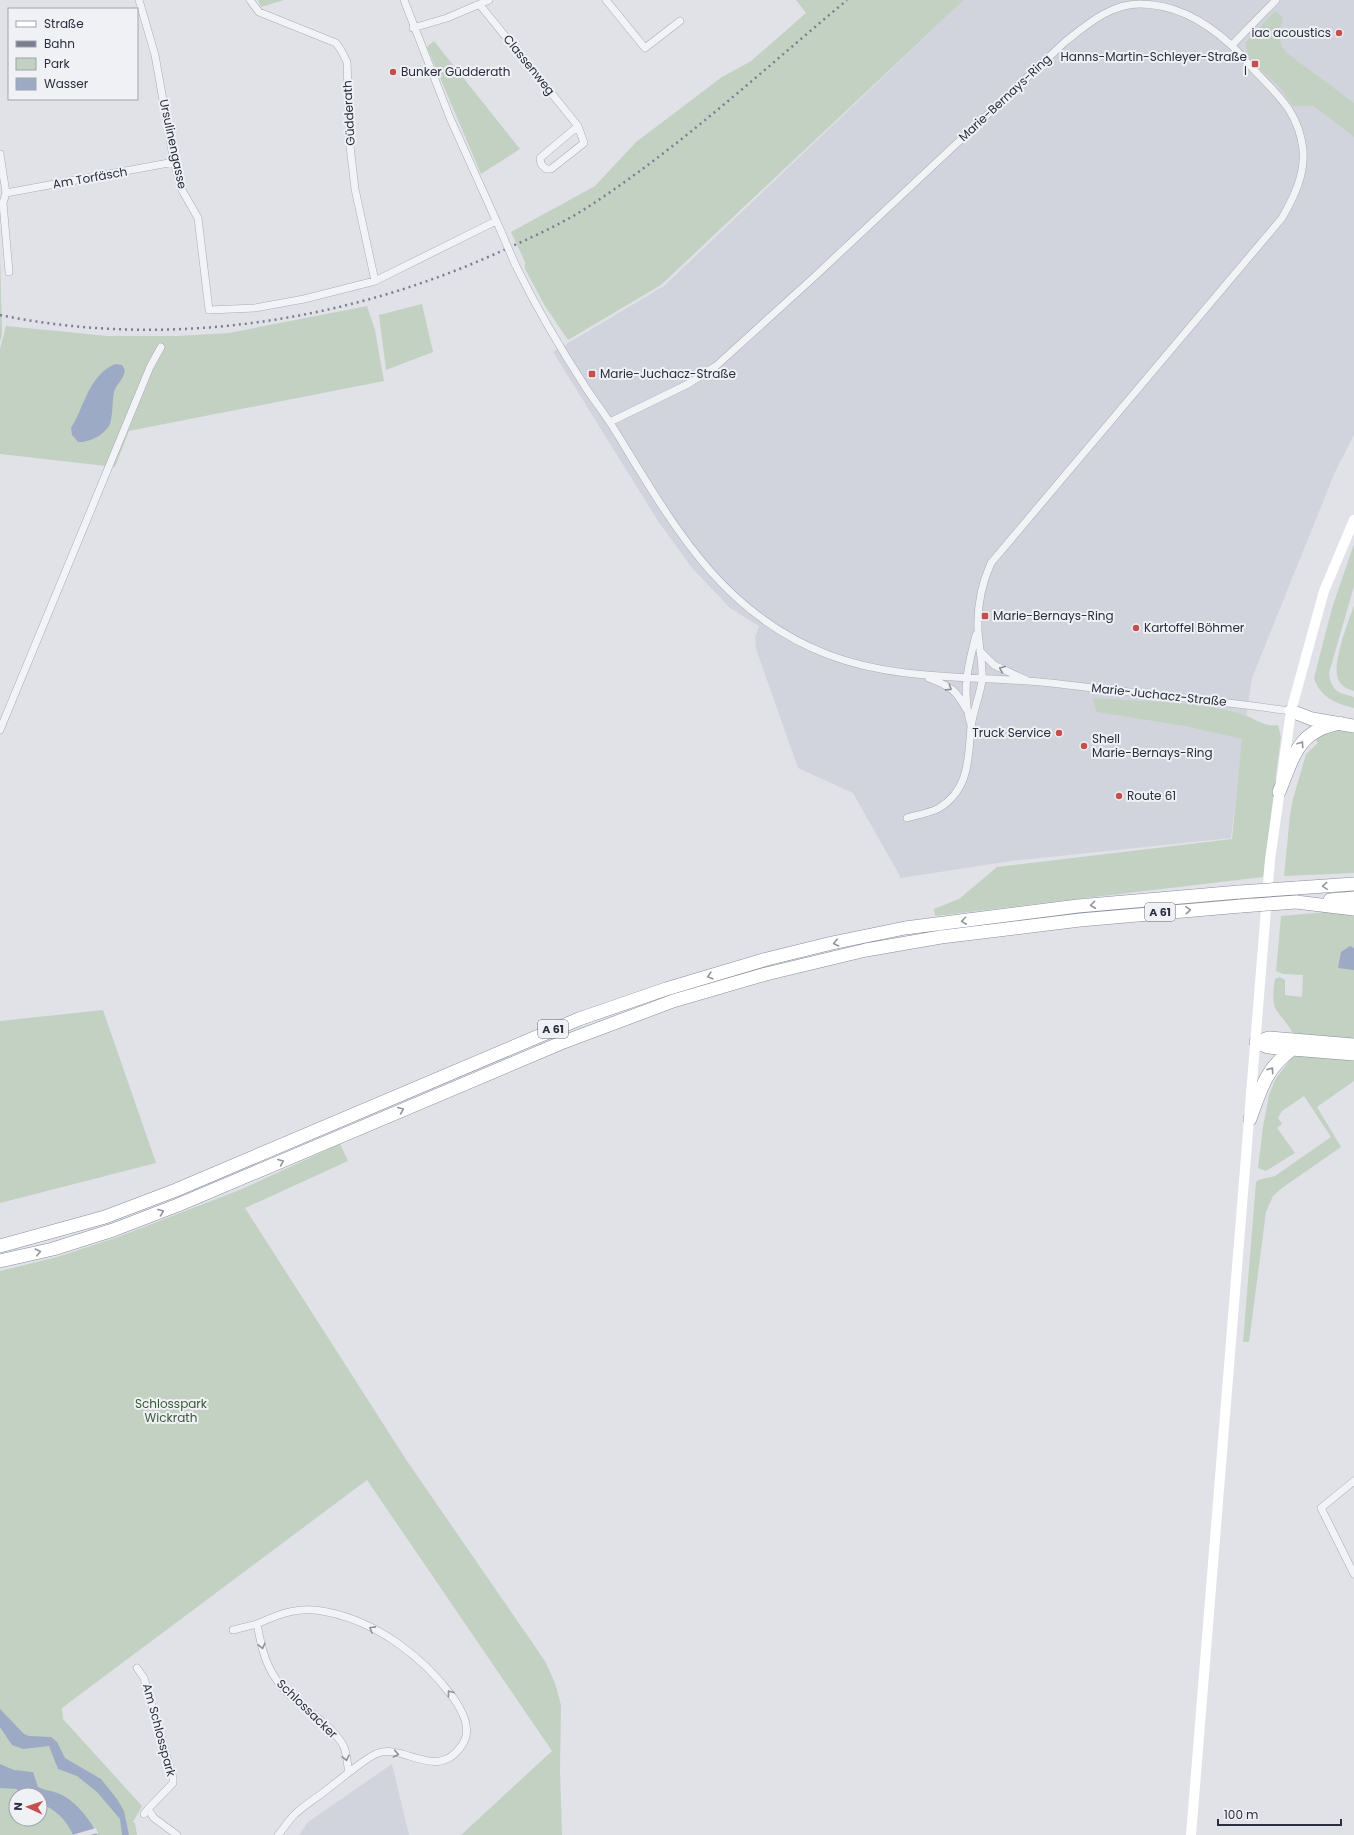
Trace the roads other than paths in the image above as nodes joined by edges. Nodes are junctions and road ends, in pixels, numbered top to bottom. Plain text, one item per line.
1 (139, 0) edge
2 (250, 0) edge
3 (404, 0) edge
4 (489, 0) edge
5 (606, 0) edge
6 (1276, 0) edge
7 (480, 5) junction
8 (680, 21) dead end
9 (413, 28) junction
10 (1232, 45) junction
11 (578, 126) junction
12 (0, 154) edge
13 (174, 162) junction
14 (6, 193) junction
15 (496, 221) junction
16 (9, 272) dead end
17 (375, 281) junction
18 (161, 348) dead end
19 (610, 422) junction
20 (1354, 520) edge
21 (978, 629) junction
22 (980, 651) junction
23 (924, 676) junction
24 (966, 678) junction
25 (982, 680) junction
26 (1028, 681) junction
27 (966, 709) junction
28 (1291, 711) junction
29 (1354, 718) edge
30 (1340, 723) junction
31 (971, 725) junction
32 (1354, 726) edge
33 (0, 730) edge
34 (1279, 792) junction
35 (907, 818) dead end
36 (1354, 884) edge
37 (1354, 898) edge
38 (1296, 902) junction
39 (1354, 909) edge
40 (1256, 1042) junction
41 (1354, 1045) edge
42 (1291, 1050) junction
43 (1354, 1054) edge
44 (1250, 1119) junction
45 (0, 1246) edge
46 (0, 1261) edge
47 (1354, 1481) edge
48 (1354, 1574) edge
49 (257, 1624) junction
50 (233, 1630) dead end
51 (137, 1668) dead end
52 (349, 1772) junction
53 (177, 1835) edge
54 (278, 1835) edge
55 (1191, 1835) edge

1 - 13 street, Ursulinengasse
2 - 17 street, Güdderath
3 - 9 street, Marie-Juchacz-Straße
4 - 7 street
5 - 8 street
6 - 10 street
7 - 9 street
7 - 11 street, Classenweg
9 - 15 street, Marie-Juchacz-Straße
10 - 19 street, Marie-Bernays-Ring
10 - 21 street, Marie-Bernays-Ring
11 - 11 street, Classenweg
12 - 14 street
13 - 14 street, Am Torfäsch
13 - 17 street, Ursulinengasse
14 - 16 street
15 - 17 street
15 - 19 street, Marie-Juchacz-Straße, bridge
18 - 33 street
19 - 23 street, Marie-Juchacz-Straße
20 - 28 main road
21 - 22 street, Marie-Bernays-Ring
21 - 24 street, Marie-Bernays-Ring
22 - 25 street, Marie-Bernays-Ring
26 -> 22 street, Marie-Juchacz-Straße
23 - 24 street, Marie-Juchacz-Straße
23 -> 27 street, Marie-Juchacz-Straße
24 - 25 street, Marie-Juchacz-Straße
24 - 27 street, Marie-Bernays-Ring
25 - 26 street, Marie-Juchacz-Straße
25 - 31 street, Marie-Bernays-Ring
26 - 28 street, Marie-Juchacz-Straße
27 - 31 street, Marie-Bernays-Ring
28 - 29 highway
28 - 30 highway
28 - 34 main road
30 - 32 highway
34 -> 30 highway
31 - 35 street, Marie-Bernays-Ring
34 - 40 main road
36 -> 45 highway, A 61, bridge
37 - 38 highway, A 61
38 - 39 highway
46 -> 38 highway, A 61, bridge
40 - 41 highway
40 - 42 highway
40 - 44 main road
42 - 43 highway
44 -> 42 highway
44 - 55 main road
47 - 48 street
49 - 50 street
49 -> 52 street, Schlossacker
52 -> 49 street
51 - 53 street, Am Schlosspark
52 - 54 street

